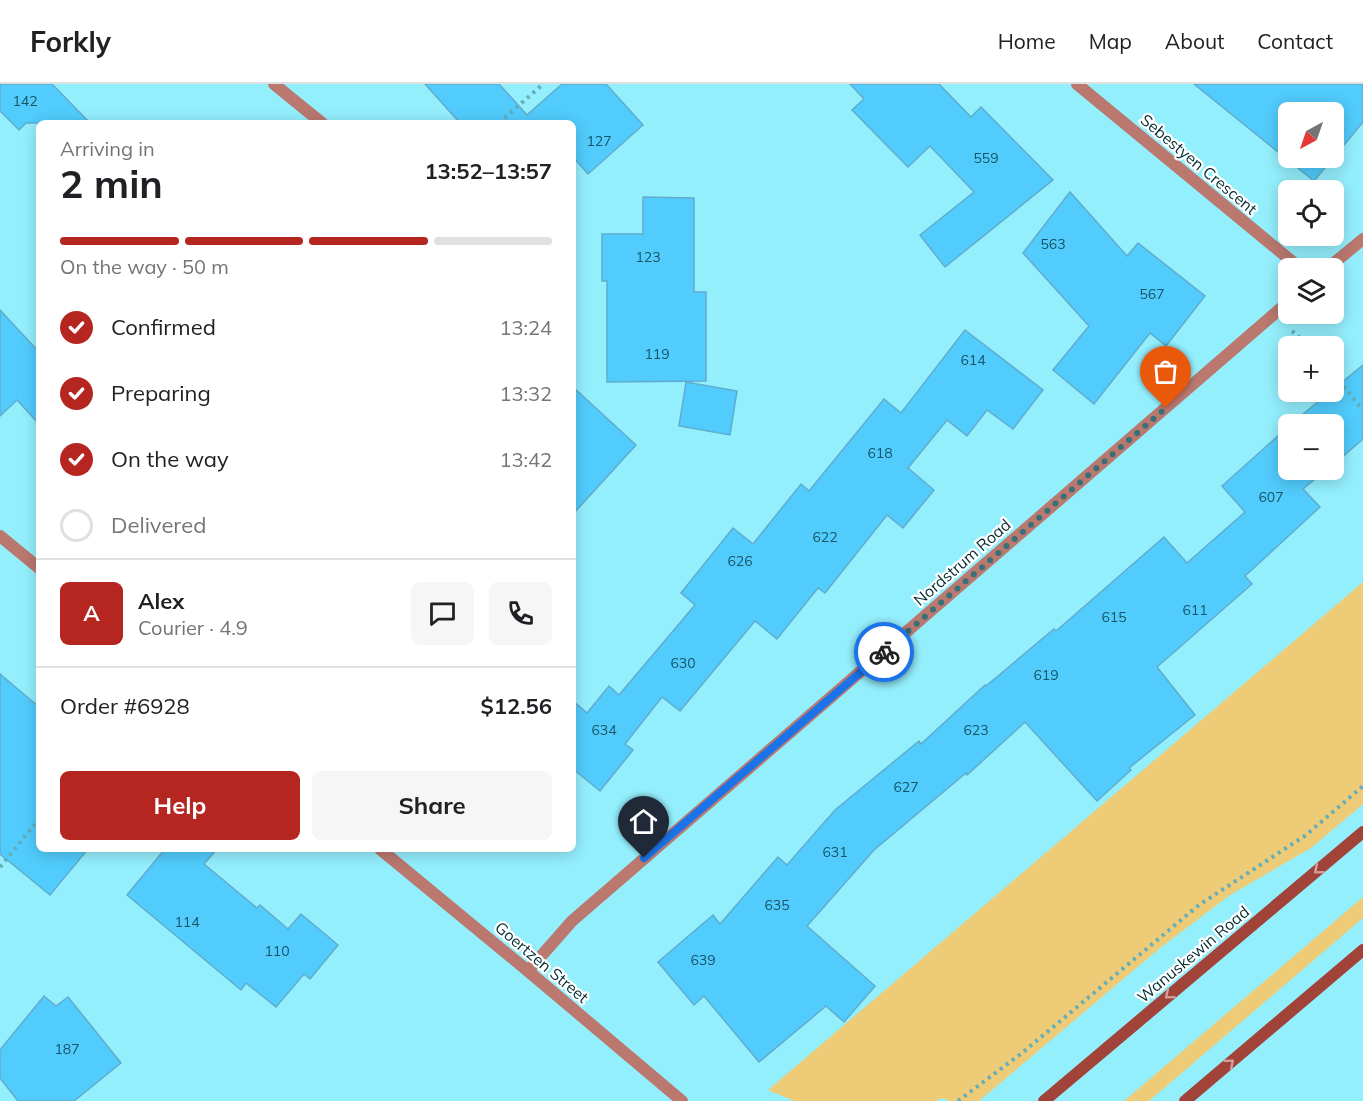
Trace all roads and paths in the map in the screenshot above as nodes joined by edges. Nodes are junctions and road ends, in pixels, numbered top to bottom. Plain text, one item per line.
1 (274, 84) edge
2 (543, 84) edge
3 (1077, 84) edge
4 (318, 120) edge
5 (503, 120) edge
6 (1363, 239) edge
7 (1288, 258) edge
8 (1340, 258) edge
9 (1278, 311) edge
10 (1344, 387) edge
11 (1363, 410) edge
12 (0, 536) edge
13 (36, 566) edge
14 (1363, 786) edge
15 (36, 823) edge
16 (1363, 832) edge
17 (384, 852) edge
18 (0, 867) edge
19 (1363, 950) edge
20 (528, 971) junction
21 (682, 1101) edge
22 (958, 1101) edge
23 (1044, 1101) edge
24 (1185, 1101) edge

1 - 4 street
2 - 5 path
3 - 7 street, Sebestyen Crescent
6 - 8 street
9 - 20 street, Nordstrum Road
10 - 11 path
12 - 13 street
14 - 22 path
15 - 18 path
16 -> 23 main road, Wanuskewin Road
17 - 20 street, Goertzen Street
24 -> 19 main road
20 - 21 street, Goertzen Street

